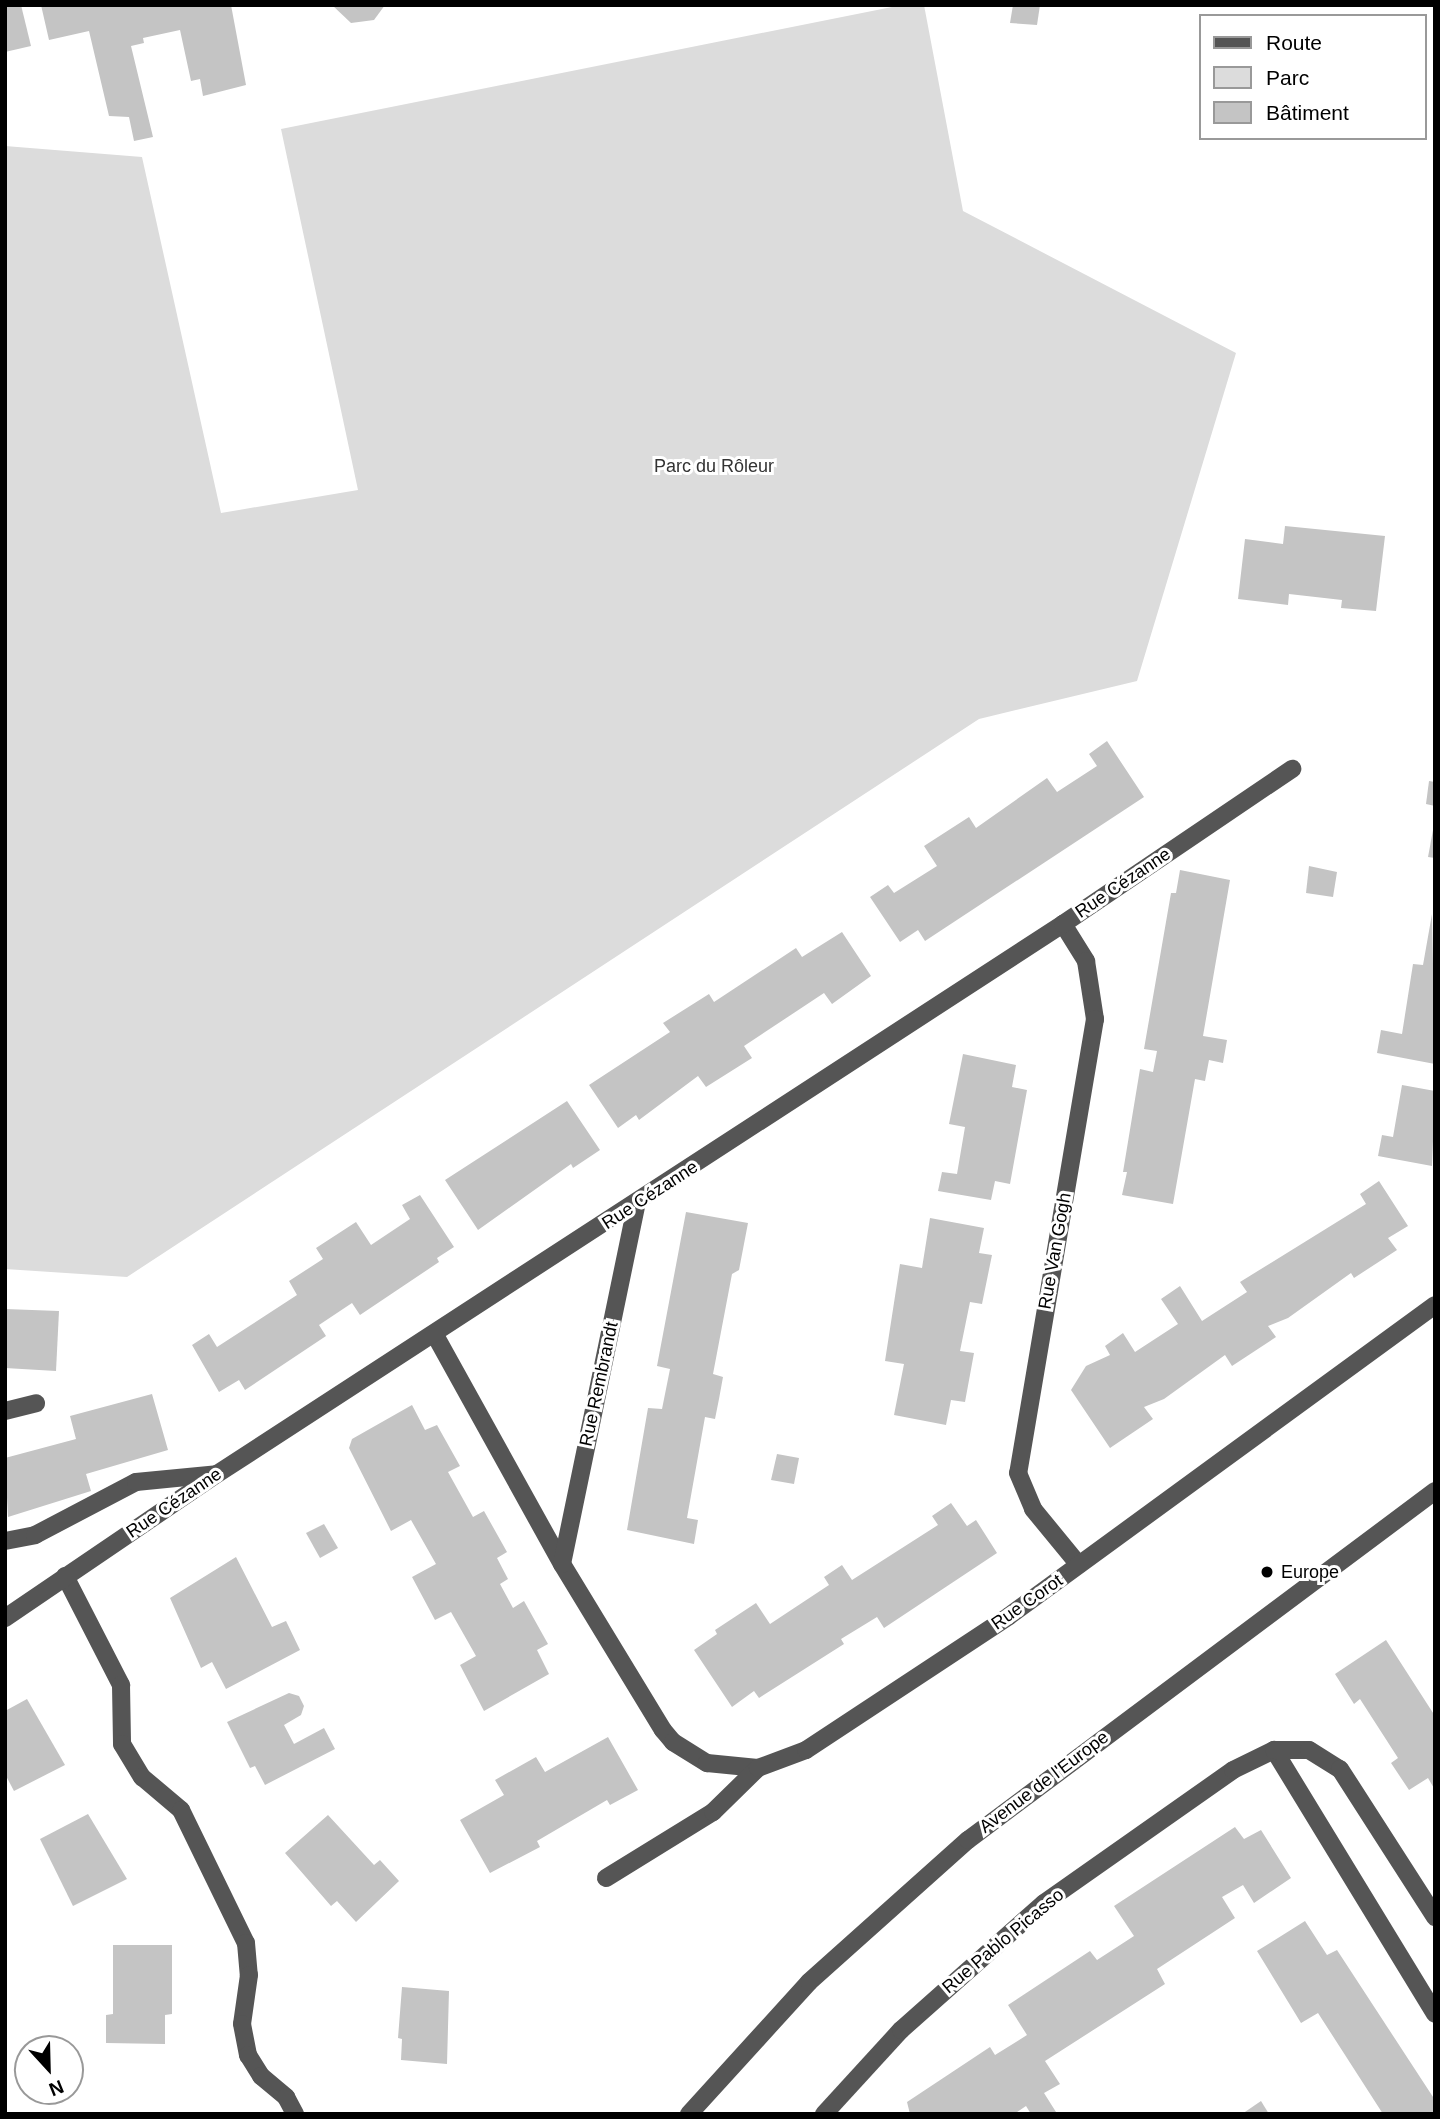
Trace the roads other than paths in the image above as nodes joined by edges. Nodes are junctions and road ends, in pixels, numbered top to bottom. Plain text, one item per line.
1 (1292, 769) dead end
2 (1063, 924) junction
3 (637, 1203) junction
4 (1435, 1305) edge
5 (435, 1335) junction
6 (36, 1403) dead end
7 (5, 1411) edge
8 (217, 1474) junction
9 (1435, 1491) edge
10 (5, 1541) edge
11 (562, 1564) junction
12 (1079, 1565) junction
13 (65, 1576) junction
14 (5, 1618) edge
15 (1274, 1750) junction
16 (758, 1768) junction
17 (606, 1878) dead end
18 (1435, 1917) edge
19 (1435, 2014) edge
20 (295, 2114) edge
21 (689, 2114) edge
22 (824, 2114) edge

1 - 2 street, Rue Cézanne
2 - 3 street, Rue Cézanne
2 - 12 street, Rue Van Gogh
3 - 5 street, Rue Cézanne
3 - 11 street, Rue Rembrandt
4 - 12 street, Rue Corot
5 - 8 street, Rue Cézanne
5 - 11 street
6 - 7 street
8 - 10 street
8 - 13 street, Rue Cézanne
9 - 21 street, Avenue de l'Europe
11 - 16 street
12 - 16 street, Rue Corot
13 - 14 street, Rue Cézanne
13 - 20 street
15 - 18 street, Rue Pablo Picasso
15 - 19 street
15 - 22 street, Rue Pablo Picasso
16 - 17 street, Rue Corot

